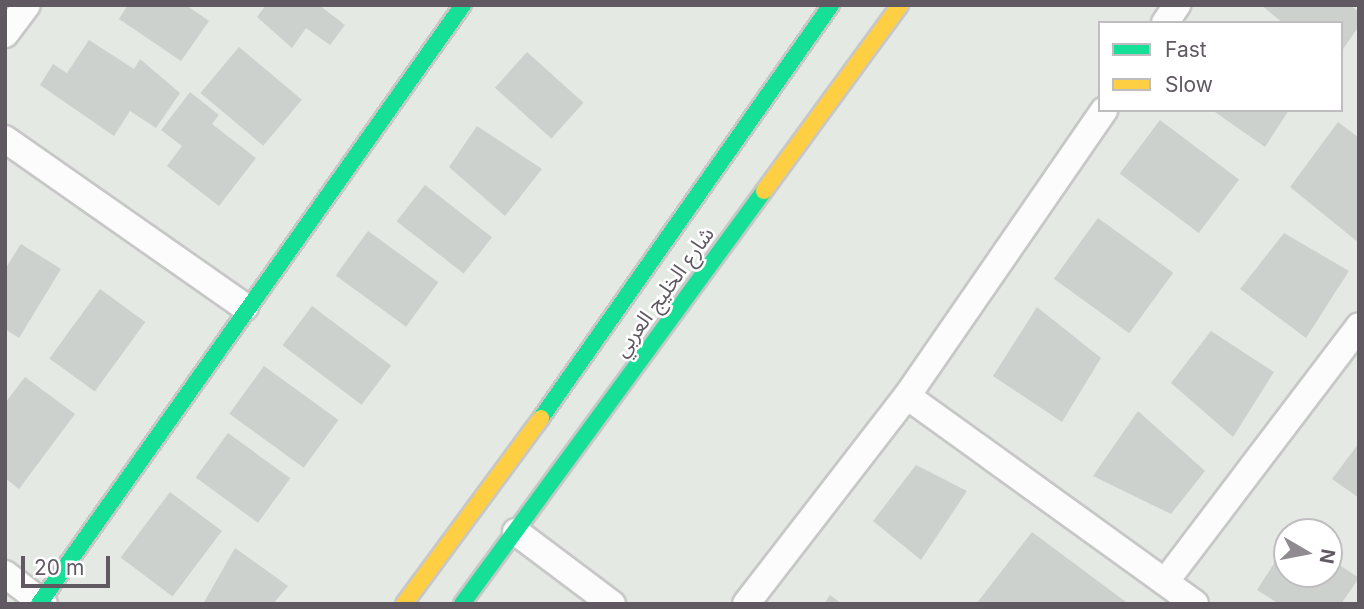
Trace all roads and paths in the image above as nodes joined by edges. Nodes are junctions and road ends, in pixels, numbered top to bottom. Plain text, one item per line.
1 (27, 5) edge
2 (463, 5) edge
3 (831, 5) edge
4 (901, 5) edge
5 (1177, 5) edge
6 (1166, 21) edge
7 (5, 34) edge
8 (809, 34) junction
9 (852, 71) junction
10 (1103, 112) edge
11 (5, 139) edge
12 (245, 307) junction
13 (1359, 326) edge
14 (907, 396) junction
15 (516, 532) junction
16 (5, 574) edge
17 (1165, 582) junction
18 (42, 603) edge
19 (404, 604) edge
20 (462, 604) edge
21 (612, 604) edge
22 (746, 604) edge
23 (1195, 604) edge

1 - 7 street
2 - 12 main road
3 - 8 main road, شارع الخليج العربي
4 - 9 main road, شارع الخليج العربي
5 - 6 street
8 - 9 main road
8 - 19 main road, شارع الخليج العربي
9 - 15 main road, شارع الخليج العربي
10 - 14 street
11 - 12 street
12 - 18 main road
13 - 17 street
14 - 17 street
14 - 22 street
15 - 20 main road, شارع الخليج العربي
15 - 21 street
16 - 18 street
17 - 23 street

